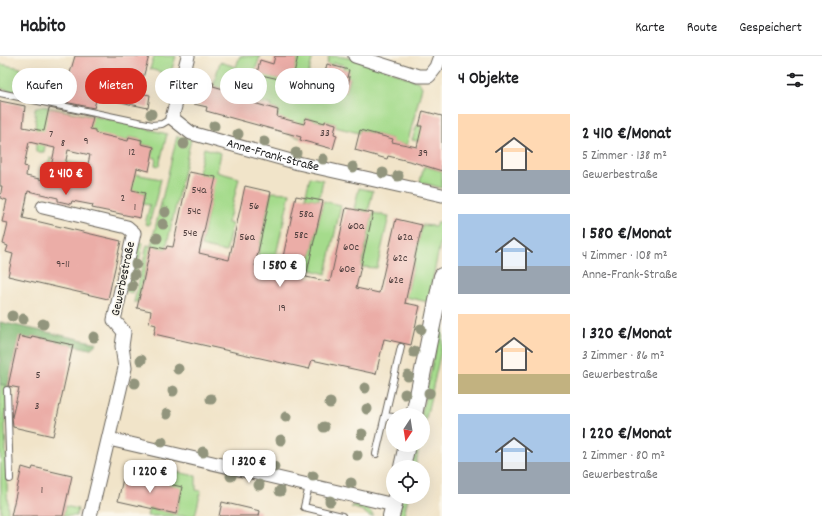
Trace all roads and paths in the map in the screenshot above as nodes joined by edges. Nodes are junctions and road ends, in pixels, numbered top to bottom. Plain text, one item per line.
1 (188, 56) edge
2 (356, 56) edge
3 (440, 56) edge
4 (0, 93) edge
5 (172, 118) junction
6 (442, 195) edge
7 (43, 207) dead end
8 (442, 276) edge
9 (401, 347) dead end
10 (8, 390) dead end
11 (415, 408) edge
12 (385, 416) joint
13 (109, 439) junction
14 (376, 454) dead end
15 (10, 479) dead end
16 (309, 486) junction
17 (394, 506) edge
18 (90, 516) edge
19 (342, 516) edge

1 - 5 street
2 - 3 street
4 - 5 lane
5 - 6 street, Anne-Frank-Straße
7 - 13 street, Gewerbestraße
8 - 11 street
9 - 12 lane
10 - 15 lane
12 - 14 lane
13 - 16 street
13 - 18 street, Gewerbestraße
16 - 17 street
16 - 19 lane

